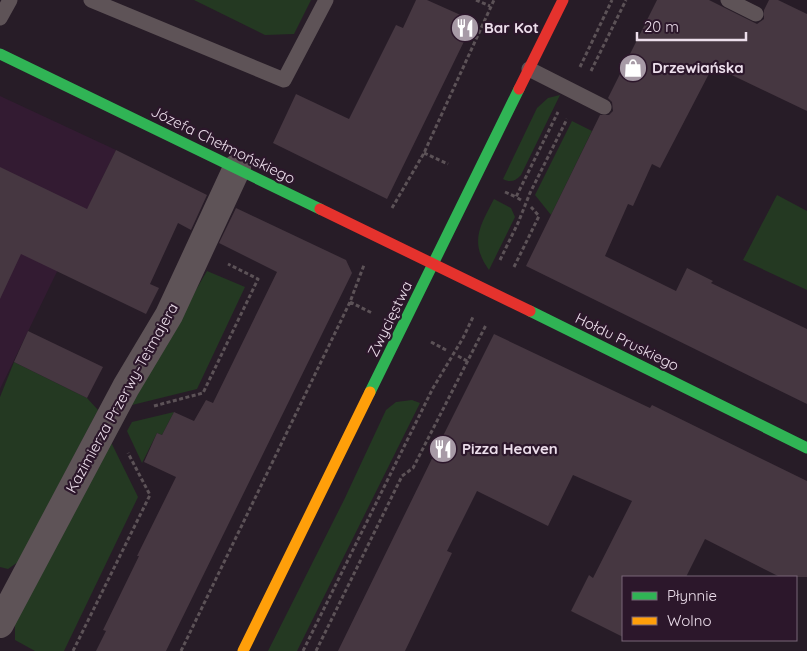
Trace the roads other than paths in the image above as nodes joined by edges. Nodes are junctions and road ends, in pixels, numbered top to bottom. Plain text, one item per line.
1 (10, 0) edge
2 (326, 0) edge
3 (563, 0) edge
4 (728, 0) edge
5 (100, 2) edge
6 (756, 14) dead end
7 (0, 18) edge
8 (0, 54) edge
9 (530, 69) junction
10 (604, 107) dead end
11 (237, 168) junction
12 (433, 264) junction
13 (807, 448) edge
14 (0, 624) edge
15 (243, 651) edge

1 - 7 lane
2 - 5 lane
3 - 9 street, Zwycięstwa
4 - 6 lane
8 - 11 street, Józefa Chełmońskiego
9 - 10 lane
9 - 12 street, Zwycięstwa
11 - 12 street, Józefa Chełmońskiego
11 - 14 street, Kazimierza Przerwy-Tetmajera
12 - 13 street, Hołdu Pruskiego
12 - 15 street, Zwycięstwa

